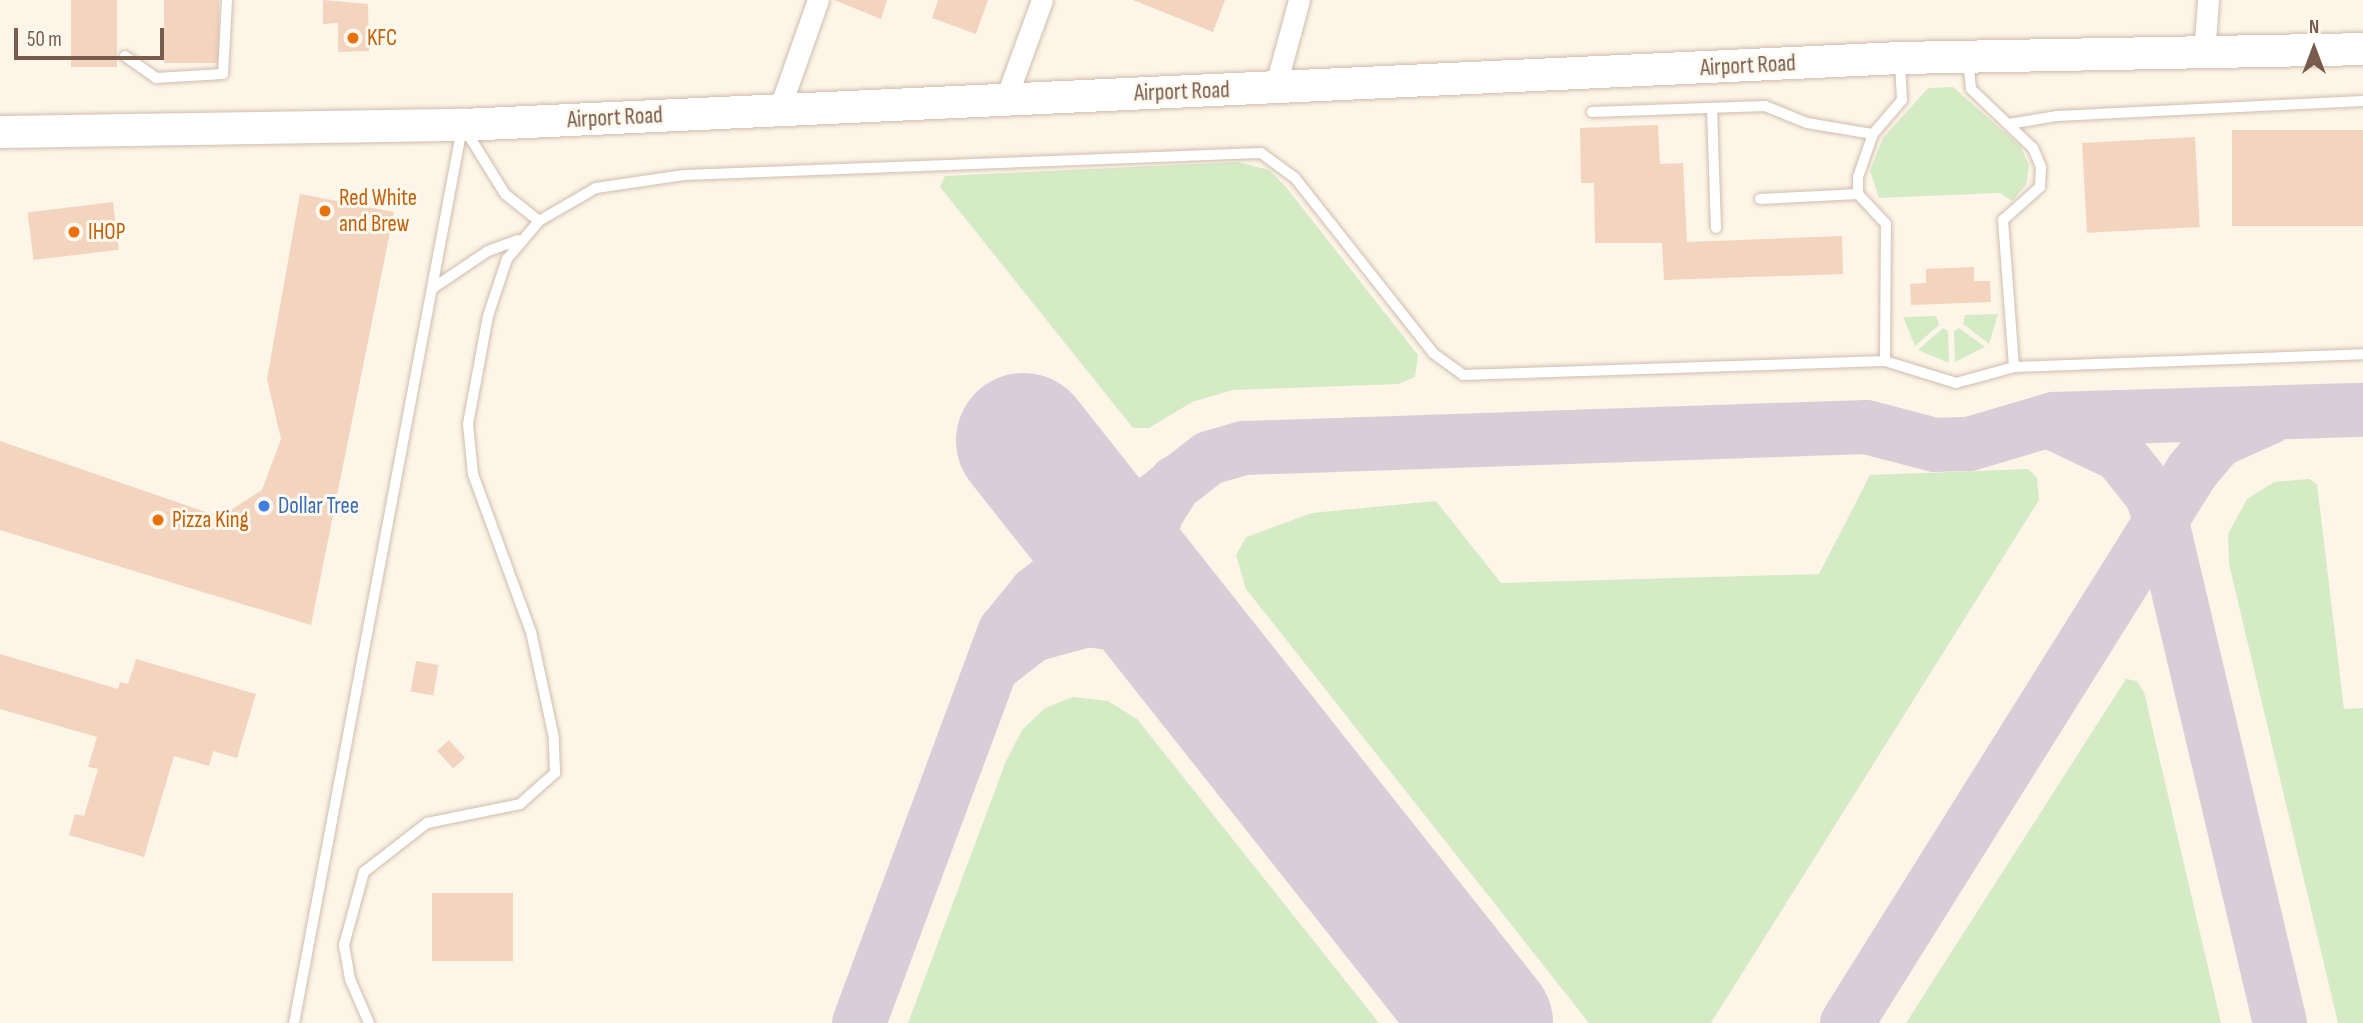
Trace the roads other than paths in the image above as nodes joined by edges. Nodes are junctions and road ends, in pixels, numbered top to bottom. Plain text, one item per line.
1 (227, 0) edge
2 (818, 0) edge
3 (1042, 0) edge
4 (1299, 0) edge
5 (2208, 0) edge
6 (2363, 49) edge
7 (2204, 55) junction
8 (125, 57) dead end
9 (1968, 57) junction
10 (1900, 58) junction
11 (1275, 89) junction
12 (1006, 98) junction
13 (2363, 101) edge
14 (1712, 108) junction
15 (779, 110) junction
16 (1592, 113) dead end
17 (2009, 124) junction
18 (463, 125) junction
19 (0, 132) edge
20 (1873, 134) junction
21 (1858, 194) junction
22 (1760, 199) dead end
23 (539, 221) junction
24 (1716, 228) dead end
25 (521, 239) junction
26 (433, 288) junction
27 (2363, 354) edge
28 (1885, 361) junction
29 (2014, 367) junction
30 (294, 1023) edge
31 (369, 1023) edge

1 - 8 lane
2 - 15 street
3 - 12 street
4 - 11 street
5 - 7 street
6 - 7 main road, Airport Road
7 - 9 main road, Airport Road
9 - 10 main road, Airport Road
9 - 17 lane
10 - 11 main road, Airport Road
10 - 20 lane
11 - 12 main road, Airport Road
12 - 15 main road, Airport Road
13 - 17 lane
14 - 16 lane
14 - 20 lane
14 - 24 lane
15 - 18 main road, Airport Road
17 - 29 lane
18 - 19 main road, Airport Road
18 - 23 lane
18 - 26 lane
20 - 21 lane
21 - 22 lane
21 - 28 lane
23 - 25 lane
23 - 28 lane
25 - 26 lane
25 - 31 lane
26 - 30 lane
27 - 29 lane
28 - 29 lane

